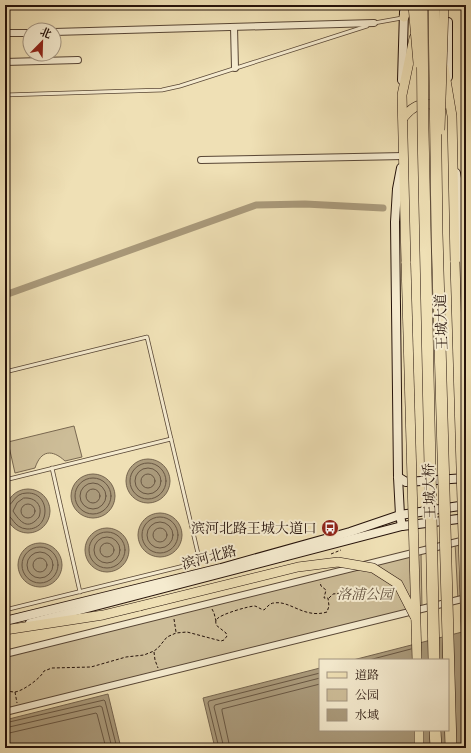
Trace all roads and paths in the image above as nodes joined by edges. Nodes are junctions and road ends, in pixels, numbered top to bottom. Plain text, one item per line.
1 (404, 5) edge
2 (408, 5) edge
3 (414, 5) edge
4 (422, 5) edge
5 (434, 5) edge
6 (439, 5) edge
7 (444, 5) edge
8 (447, 5) edge
9 (404, 17) junction
10 (374, 23) junction
11 (234, 27) junction
12 (62, 32) edge
13 (5, 33) edge
14 (22, 33) edge
15 (78, 60) dead end
16 (5, 62) edge
17 (235, 68) junction
18 (448, 90) junction
19 (402, 94) junction
20 (5, 95) edge
21 (452, 116) junction
22 (403, 118) junction
23 (423, 128) junction
24 (452, 146) junction
25 (404, 156) junction
26 (201, 160) dead end
27 (437, 233) junction
28 (466, 350) edge
29 (5, 372) edge
30 (171, 439) junction
31 (52, 468) junction
32 (398, 477) junction
33 (466, 478) edge
34 (5, 480) edge
35 (466, 505) edge
36 (400, 515) junction
37 (466, 518) edge
38 (402, 526) junction
39 (466, 540) edge
40 (319, 576) junction
41 (80, 592) junction
42 (342, 592) dead end
43 (328, 598) junction
44 (466, 598) edge
45 (206, 604) junction
46 (466, 607) edge
47 (5, 610) edge
48 (170, 613) junction
49 (416, 620) junction
50 (5, 621) edge
51 (216, 622) junction
52 (5, 629) edge
53 (176, 633) junction
54 (466, 638) edge
55 (154, 651) junction
56 (5, 654) edge
57 (417, 659) edge
58 (434, 659) edge
59 (449, 659) edge
60 (161, 673) junction
61 (449, 674) edge
62 (5, 691) edge
63 (15, 692) junction
64 (19, 708) junction
65 (5, 712) edge
66 (419, 731) edge
67 (435, 731) edge
68 (419, 748) edge
69 (436, 748) edge
70 (451, 748) edge

1 - 9 main road
2 - 9 main road
3 - 19 main road
3 - 23 main road, bridge
4 - 23 highway, bridge
5 - 27 highway, bridge
6 - 18 main road, 王城大道
7 - 27 main road, bridge
8 - 18 main road
9 - 10 lane
9 - 19 main road
10 - 11 street
10 - 17 lane
11 - 12 street
11 - 17 street
13 - 14 street
15 - 16 street
17 - 20 lane
18 - 21 main road, 王城大道
19 - 22 main road
21 - 22 main road
21 - 24 main road, 王城大道
22 - 25 main road
23 - 58 highway, 王城大桥, bridge
24 - 28 main road
24 - 46 main road, 王城大道, bridge
25 - 26 street
25 - 32 main road
25 - 49 main road, bridge
27 - 59 highway, 王城大桥, bridge
29 - 30 lane
30 - 31 lane
30 - 41 lane
31 - 34 lane
31 - 41 lane
32 - 33 main road
32 - 36 main road
35 - 36 main road, 滨河北路
36 - 38 main road
36 - 50 main road, 滨河北路
37 - 38 main road, 滨河北路
38 - 52 main road, 滨河北路
39 - 40 street
40 - 43 path
40 - 45 street
41 - 47 lane
42 - 43 path
43 - 51 path
44 - 60 street
45 - 48 street
45 - 51 path
46 - 54 main road, 王城大道, bridge
48 - 53 path
48 - 56 street
49 - 52 main road, bridge
49 - 57 main road, bridge
51 - 53 path
53 - 55 path
55 - 60 path
55 - 63 path
60 - 64 street
61 - 70 highway, 王城大桥, bridge
62 - 63 path
63 - 64 path
64 - 65 street
66 - 68 main road
67 - 69 highway

